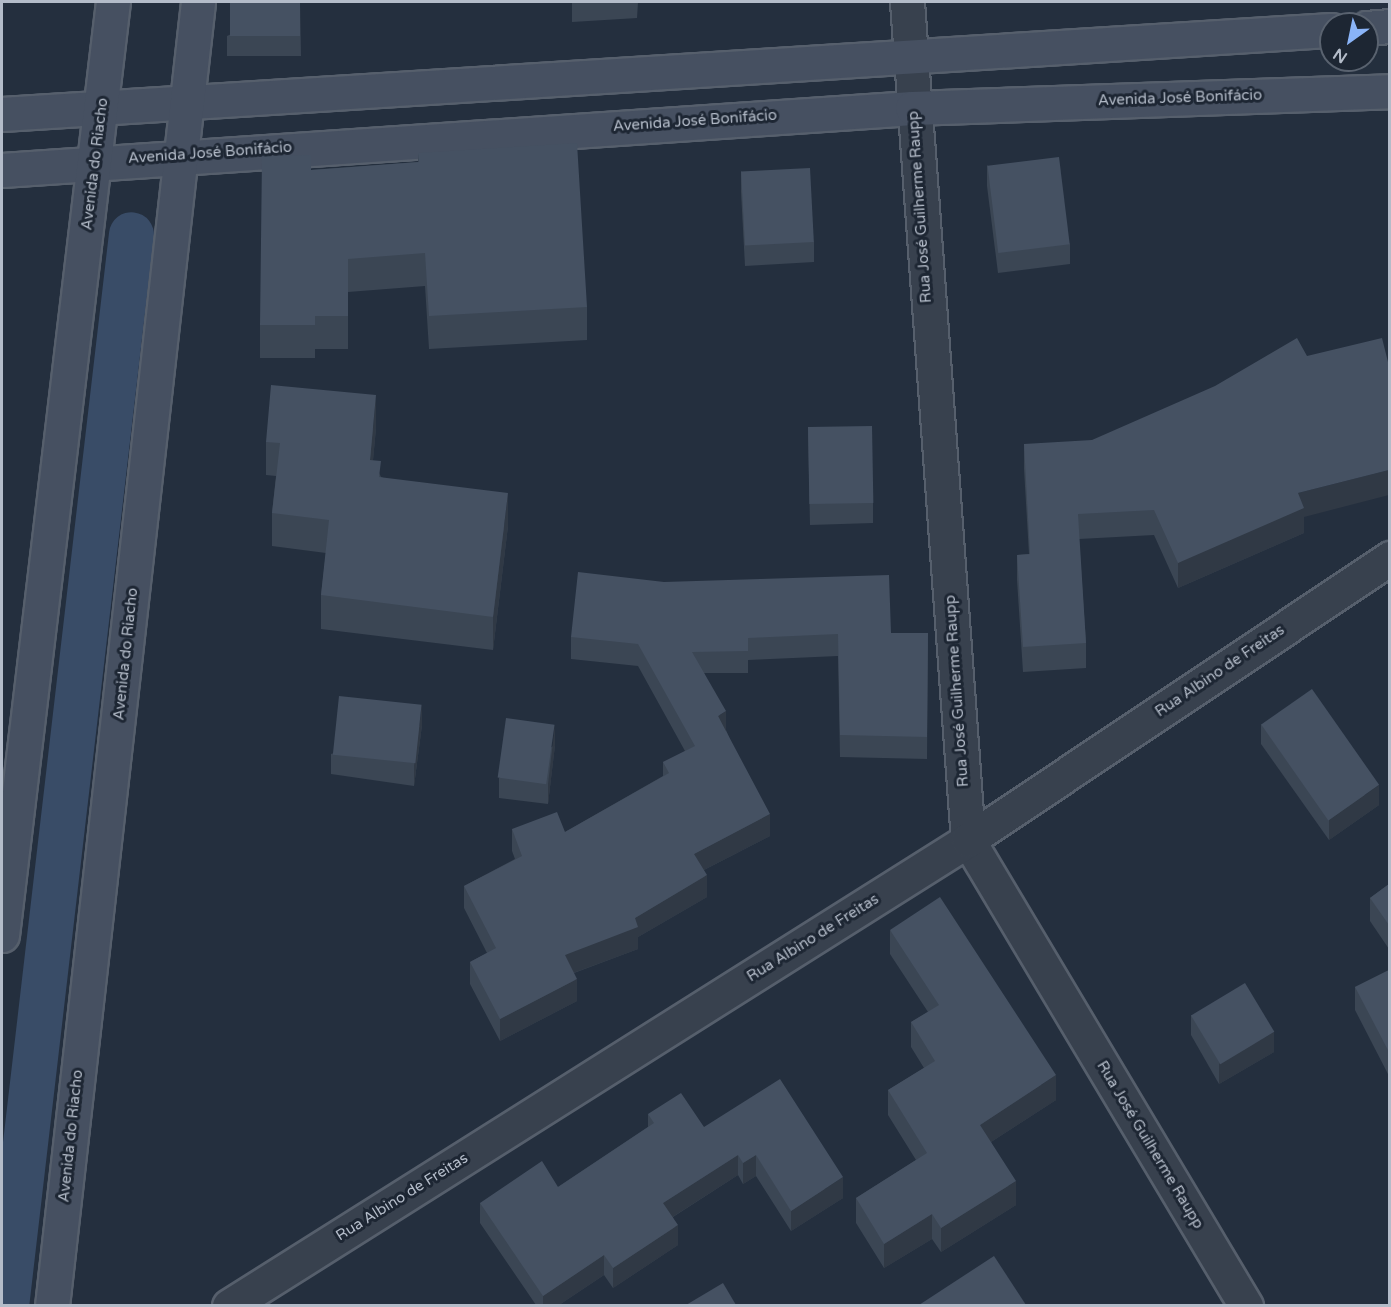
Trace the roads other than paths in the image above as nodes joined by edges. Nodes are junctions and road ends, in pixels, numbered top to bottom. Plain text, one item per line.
1 (113, 2) edge
2 (198, 2) edge
3 (907, 2) edge
4 (1319, 31) edge
5 (911, 56) junction
6 (1389, 91) edge
7 (186, 101) junction
8 (102, 106) junction
9 (912, 108) junction
10 (2, 114) edge
11 (182, 154) junction
12 (96, 162) junction
13 (2, 170) edge
14 (1389, 558) edge
15 (968, 840) junction
16 (2, 935) edge
17 (52, 1305) edge
18 (230, 1305) edge
19 (1246, 1305) edge

1 - 8 street, Avenida do Riacho
2 - 7 street, Avenida do Riacho
3 - 5 street, Rua José Guilherme Raupp
4 - 5 street
5 - 7 street
5 - 9 street, Rua José Guilherme Raupp
6 - 9 street, Avenida José Bonifácio
7 - 8 street
7 - 11 street, Avenida do Riacho
8 - 10 street
8 - 12 street, Avenida do Riacho
9 - 11 street, Avenida José Bonifácio
9 - 15 street, Rua José Guilherme Raupp
11 - 12 street, Avenida José Bonifácio
11 - 17 street, Avenida do Riacho
12 - 13 street, Avenida José Bonifácio
12 - 16 street, Avenida do Riacho
14 - 15 street, Rua Albino de Freitas
15 - 18 street, Rua Albino de Freitas
15 - 19 street, Rua José Guilherme Raupp

